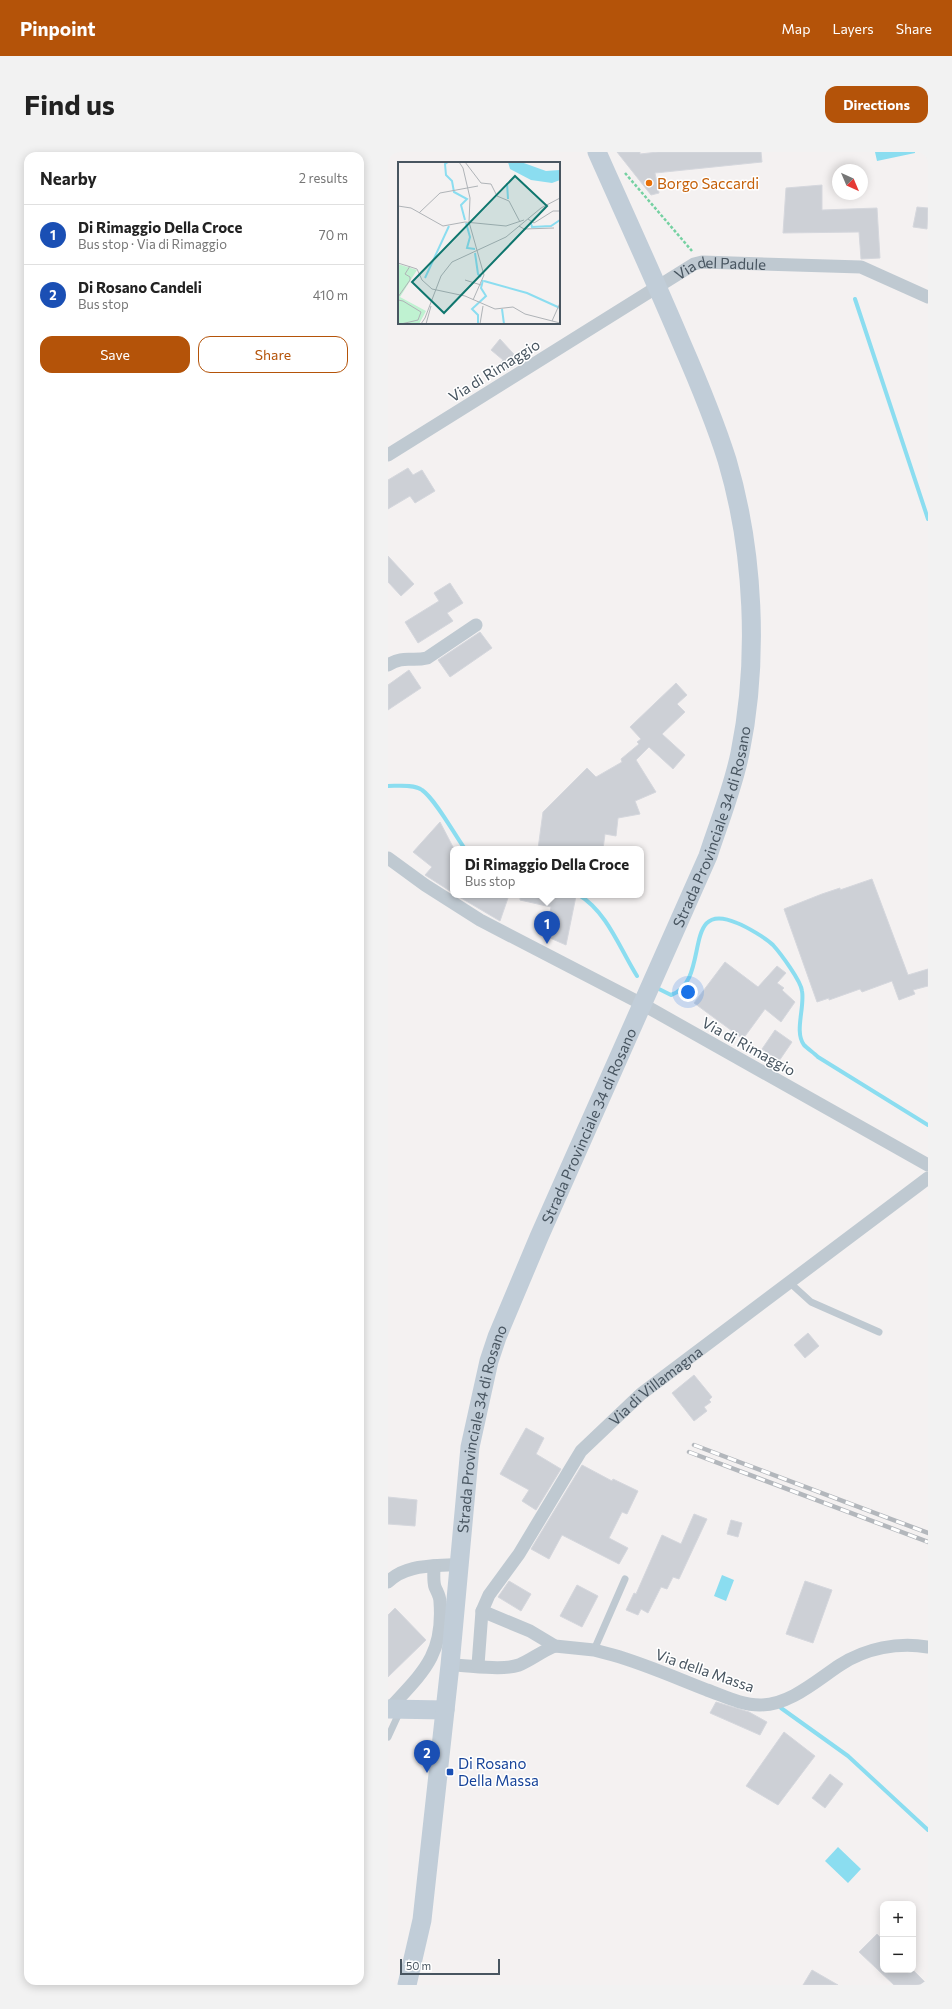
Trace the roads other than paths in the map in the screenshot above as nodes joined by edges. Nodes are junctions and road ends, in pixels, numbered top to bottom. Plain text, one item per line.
1 (597, 152) edge
2 (657, 286) junction
3 (928, 297) edge
4 (388, 455) edge
5 (476, 625) dead end
6 (388, 665) edge
7 (388, 858) edge
8 (644, 1000) junction
9 (928, 1165) edge
10 (928, 1178) edge
11 (789, 1282) junction
12 (879, 1332) dead end
13 (460, 1564) junction
14 (434, 1566) junction
15 (625, 1579) dead end
16 (388, 1582) edge
17 (482, 1611) junction
18 (555, 1646) junction
19 (928, 1647) edge
20 (594, 1650) junction
21 (450, 1664) junction
22 (478, 1665) junction
23 (393, 1708) edge
24 (445, 1710) junction
25 (388, 1737) edge
26 (407, 1985) edge

1 - 2 main road, Via del Padule
2 - 3 street, Via del Padule
2 - 4 street, Via di Rimaggio
2 - 8 main road, Strada Provinciale 34 di Rosano
5 - 6 street
7 - 8 street, Via di Rimaggio
8 - 9 street, Via di Rimaggio
8 - 13 main road, Strada Provinciale 34 di Rosano
10 - 11 street, Via di Villamagna
11 - 12 lane
11 - 17 street, Via di Villamagna
13 - 14 street
13 - 21 main road, Strada Provinciale 34 di Rosano
14 - 16 street
14 - 23 street
15 - 20 lane
17 - 18 street, Via della Massa
17 - 22 street, Via di Villamagna
18 - 20 street, Via della Massa
18 - 22 street, Via della Massa
19 - 20 street, Via della Massa
21 - 22 street, Via della Massa
21 - 24 main road, Strada Provinciale 34 di Rosano
23 - 24 main road
23 - 25 lane
24 - 26 main road, Strada Provinciale 34 di Rosano

